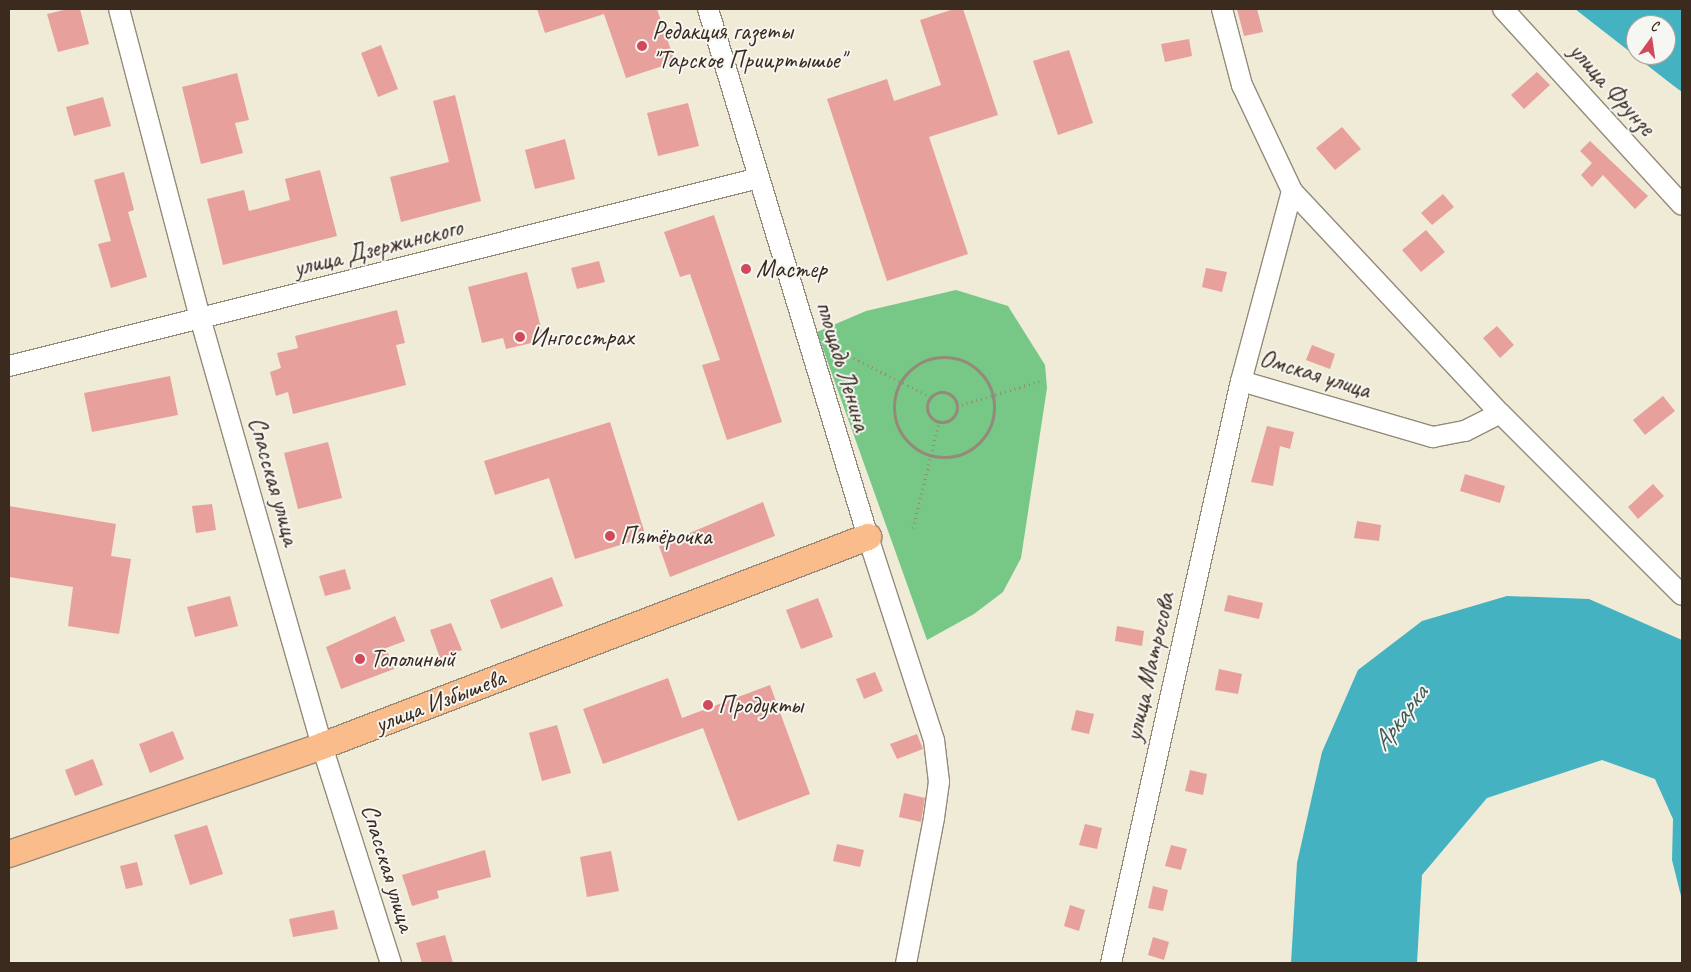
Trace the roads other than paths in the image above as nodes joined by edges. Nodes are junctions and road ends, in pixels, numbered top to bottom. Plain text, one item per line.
1 (119, 9) edge
2 (708, 9) edge
3 (1222, 9) edge
4 (1503, 9) edge
5 (759, 178) junction
6 (1292, 191) junction
7 (1682, 205) edge
8 (201, 321) junction
9 (9, 366) edge
10 (1241, 381) junction
11 (1500, 413) junction
12 (868, 537) junction
13 (1682, 595) edge
14 (322, 746) junction
15 (9, 854) edge
16 (391, 963) edge
17 (906, 963) edge
18 (1111, 963) edge

1 - 8 street, Спасская улица
2 - 5 street, площадь Ленина
3 - 6 street
4 - 7 street, улица Фрунзе
5 - 8 street, улица Дзержинского
5 - 12 street, площадь Ленина
6 - 10 street, Омская улица
6 - 11 street
8 - 9 street, улица Дзержинского
8 - 14 street, Спасская улица
10 - 11 street, Омская улица
10 - 18 street, улица Матросова
11 - 13 street
12 - 14 main road, улица Избышева
12 - 17 street, площадь Ленина
14 - 15 main road, улица Избышева
14 - 16 street, Спасская улица

